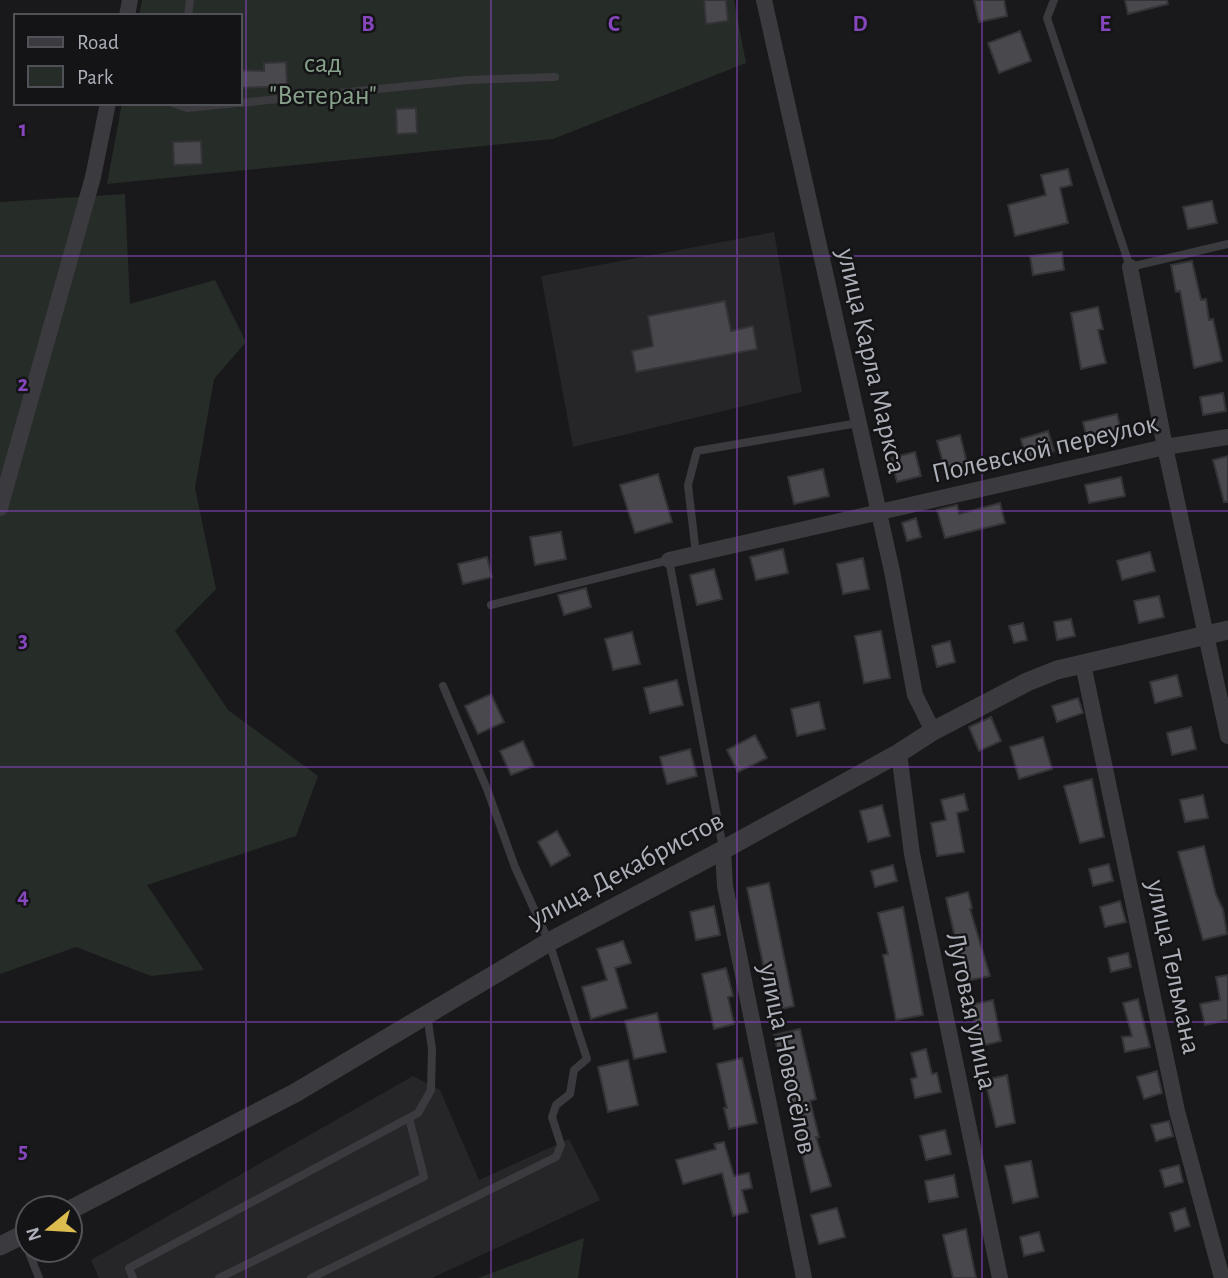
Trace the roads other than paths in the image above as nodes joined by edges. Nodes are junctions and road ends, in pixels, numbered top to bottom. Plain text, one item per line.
1 (764, 0) edge
2 (1054, 0) edge
3 (555, 77) dead end
4 (242, 103) edge
5 (108, 105) edge
6 (179, 105) edge
7 (218, 105) edge
8 (1228, 244) edge
9 (1130, 267) junction
10 (858, 423) junction
11 (1228, 437) edge
12 (1164, 447) junction
13 (0, 508) edge
14 (878, 514) junction
15 (696, 554) junction
16 (669, 560) junction
17 (491, 605) dead end
18 (1228, 630) edge
19 (1205, 635) junction
20 (1083, 664) junction
21 (443, 686) dead end
22 (933, 731) junction
23 (1228, 736) edge
24 (899, 754) junction
25 (723, 850) junction
26 (550, 942) junction
27 (427, 1014) junction
28 (408, 1118) junction
29 (84, 1203) edge
30 (133, 1278) edge
31 (219, 1278) edge
32 (311, 1278) edge
33 (804, 1278) edge
34 (1000, 1278) edge
35 (1222, 1278) edge

1 - 10 street, улица Карла Маркса
2 - 9 lane
3 - 4 lane
5 - 13 street
6 - 7 lane
8 - 9 lane
9 - 12 street
10 - 14 street, улица Карла Маркса
10 - 15 lane
11 - 12 street, Полевской переулок
12 - 14 street, Полевской переулок
12 - 19 street
14 - 15 street, Полевской переулок
14 - 22 street, улица Карла Маркса
15 - 16 street, Полевской переулок
16 - 17 lane
16 - 25 lane
18 - 19 street, улица Декабристов
19 - 20 street, улица Декабристов
19 - 23 street
20 - 22 street, улица Декабристов
20 - 35 street, улица Тельмана
21 - 26 lane
22 - 24 street, улица Декабристов
24 - 25 street, улица Декабристов
24 - 34 street, Луговая улица
25 - 26 street, улица Декабристов
25 - 33 street, улица Новосёлов
26 - 27 street, улица Декабристов
26 - 32 lane
27 - 28 lane
27 - 29 street, улица Декабристов
28 - 30 lane
28 - 31 lane

